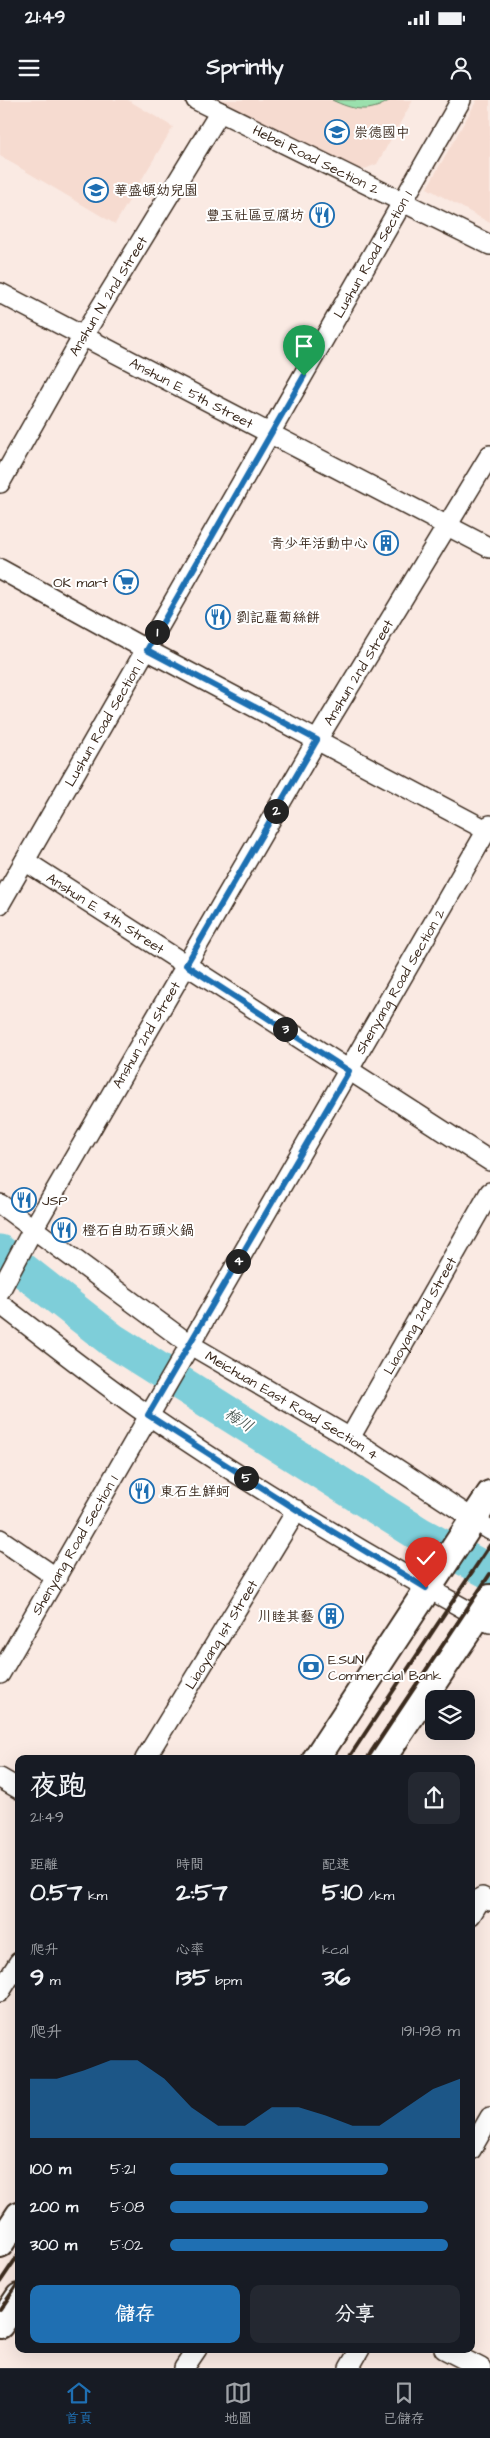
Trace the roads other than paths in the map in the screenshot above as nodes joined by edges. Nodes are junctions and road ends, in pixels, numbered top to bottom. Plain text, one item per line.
1 (196, 100) edge
2 (460, 100) edge
3 (220, 112) junction
4 (402, 202) junction
5 (490, 245) edge
6 (0, 293) edge
7 (83, 336) junction
8 (272, 433) junction
9 (490, 455) edge
10 (0, 483) edge
11 (448, 525) junction
12 (490, 548) edge
13 (0, 569) edge
14 (147, 650) junction
15 (317, 740) junction
16 (489, 829) edge
17 (25, 861) junction
18 (0, 904) edge
19 (186, 965) junction
20 (349, 1071) junction
21 (490, 1161) edge
22 (490, 1192) edge
23 (0, 1204) edge
24 (33, 1229) junction
25 (0, 1291) edge
26 (0, 1304) edge
27 (189, 1344) junction
28 (148, 1415) junction
29 (350, 1438) junction
30 (490, 1494) edge
31 (297, 1510) junction
32 (482, 1525) edge
33 (0, 1539) edge
34 (57, 1578) junction
35 (426, 1588) junction
36 (486, 1612) edge
37 (0, 1674) edge
38 (147, 1755) edge
39 (319, 1755) edge
40 (385, 1755) edge
41 (0, 1778) edge
42 (15, 1787) edge
43 (490, 1902) edge
44 (475, 1908) edge
45 (15, 1968) edge
46 (0, 1992) edge
47 (487, 2129) edge
48 (475, 2145) edge
49 (15, 2222) edge
50 (0, 2244) edge
51 (15, 2303) edge
52 (0, 2325) edge
53 (194, 2353) edge
54 (358, 2353) edge
55 (452, 2353) edge
56 (184, 2368) edge
57 (349, 2368) edge
58 (481, 2368) edge

1 - 3 street, Hebei Road Section 2
2 - 4 street, Lushun Road Section 1
3 - 4 street, Hebei Road Section 2
3 - 7 street, Anshun N. 2nd Street
4 - 5 street, Hebei Road Section 2
4 - 8 street, Lushun Road Section 1
6 - 7 street, Anshun E. 5th Street
7 - 8 street, Anshun E. 5th Street
7 - 10 street, Anshun N. 2nd Street
8 - 11 street, Anshun E. 5th Street
8 - 14 street, Lushun Road Section 1
9 - 11 street, Anshun 2nd Street
11 - 12 street, Anshun E. 5th Street
11 - 15 street, Anshun 2nd Street
13 - 14 street
14 - 15 street
14 - 17 street, Lushun Road Section 1
15 - 16 street
15 - 19 street, Anshun 2nd Street
16 - 20 street, Shenyang Road Section 2
17 - 18 street, Lushun Road Section 1
17 - 19 street, Anshun E. 4th Street
19 - 20 street, Anshun E. 4th Street
19 - 24 street, Anshun 2nd Street
20 - 21 street, Anshun E. 4th Street
20 - 27 street, Shenyang Road Section 2
22 - 29 street, Liaoyang 2nd Street
23 - 24 street, Meichuan East Road Section 4
24 - 25 street, Anshun 2nd Street
24 - 27 street, Meichuan East Road Section 4
26 - 28 street
27 - 28 street, Shenyang Road Section 1
27 - 29 street, Meichuan East Road Section 4
28 - 31 street
28 - 34 street, Shenyang Road Section 1
29 - 32 street, Meichuan East Road Section 4
30 - 32 main road
31 - 35 street
31 - 38 street, Liaoyang 1st Street
32 - 35 main road
33 - 34 street
34 - 37 street, Shenyang Road Section 1
35 - 36 street
35 - 39 main road
36 - 40 main road
41 - 42 street
43 - 44 street
45 - 46 street
47 - 48 street
49 - 50 main road
51 - 52 main road
53 - 56 street
54 - 57 street
55 - 58 street

